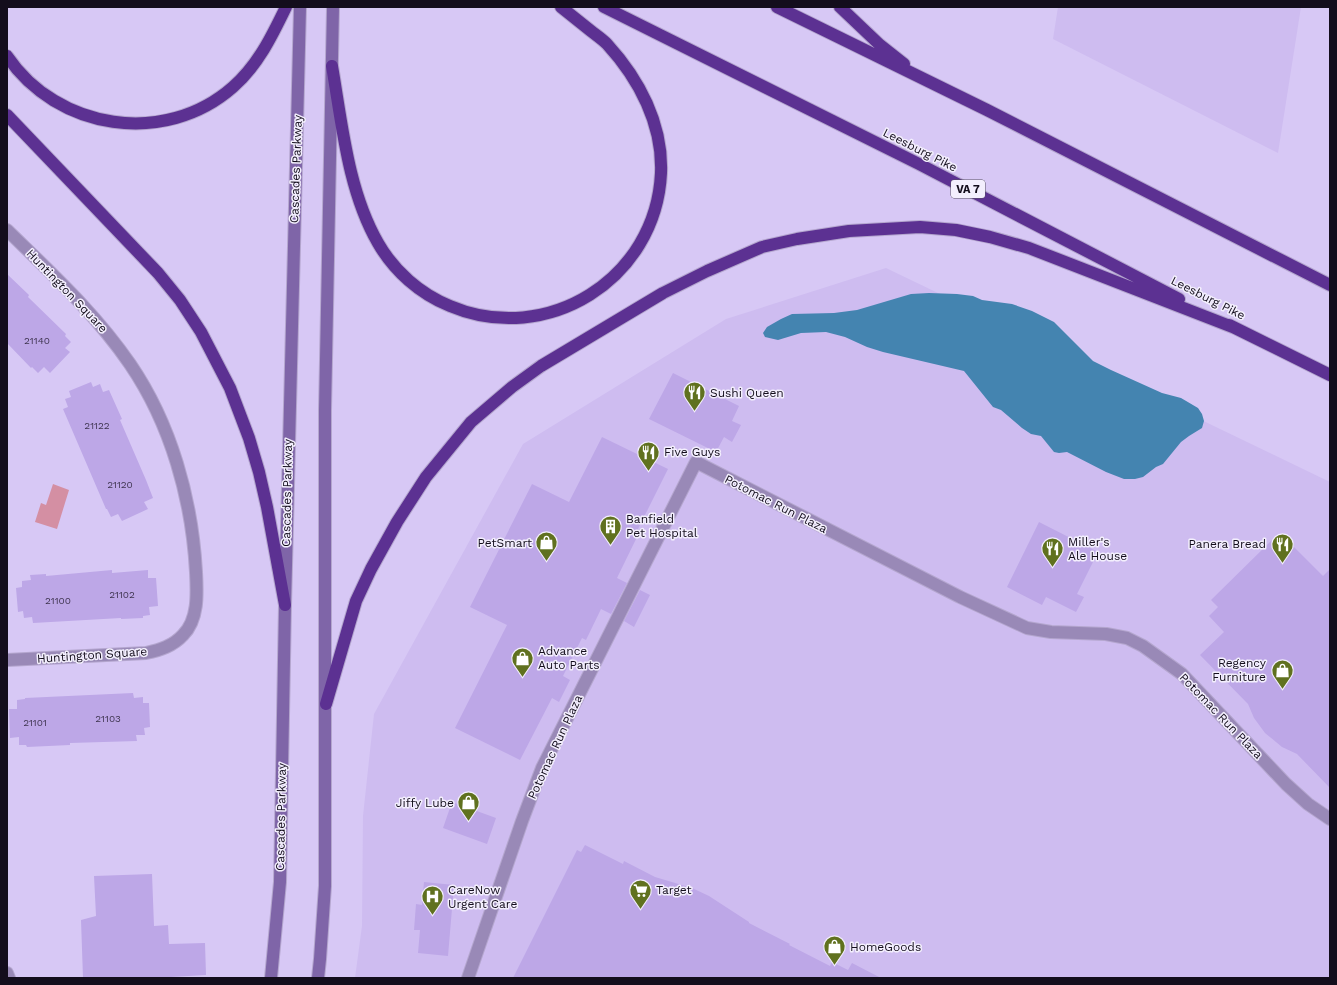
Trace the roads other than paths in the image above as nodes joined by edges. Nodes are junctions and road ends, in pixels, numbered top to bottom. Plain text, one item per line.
1 (286, 7) edge
2 (300, 7) edge
3 (333, 7) edge
4 (561, 7) edge
5 (604, 7) edge
6 (777, 7) edge
7 (840, 7) edge
8 (7, 56) edge
9 (332, 66) junction
10 (987, 110) junction
11 (7, 115) edge
12 (7, 230) edge
13 (1330, 285) edge
14 (1235, 328) junction
15 (1330, 375) edge
16 (285, 605) junction
17 (7, 660) edge
18 (326, 704) junction
19 (1330, 819) edge
20 (7, 972) edge
21 (9, 978) edge
22 (271, 978) edge
23 (318, 978) edge
24 (468, 978) edge

1 - 8 highway
2 - 16 main road, Cascades Parkway
3 - 9 main road
4 - 9 highway
5 - 14 highway, Leesburg Pike / VA 7
6 - 10 highway
7 - 10 highway
9 - 18 main road
10 - 13 highway
11 - 16 highway
12 - 17 street, Huntington Square
14 - 15 highway, Leesburg Pike / VA 7
14 - 18 highway
16 - 22 main road, Cascades Parkway
18 - 23 main road
19 - 24 street, Potomac Run Plaza
20 - 21 street

